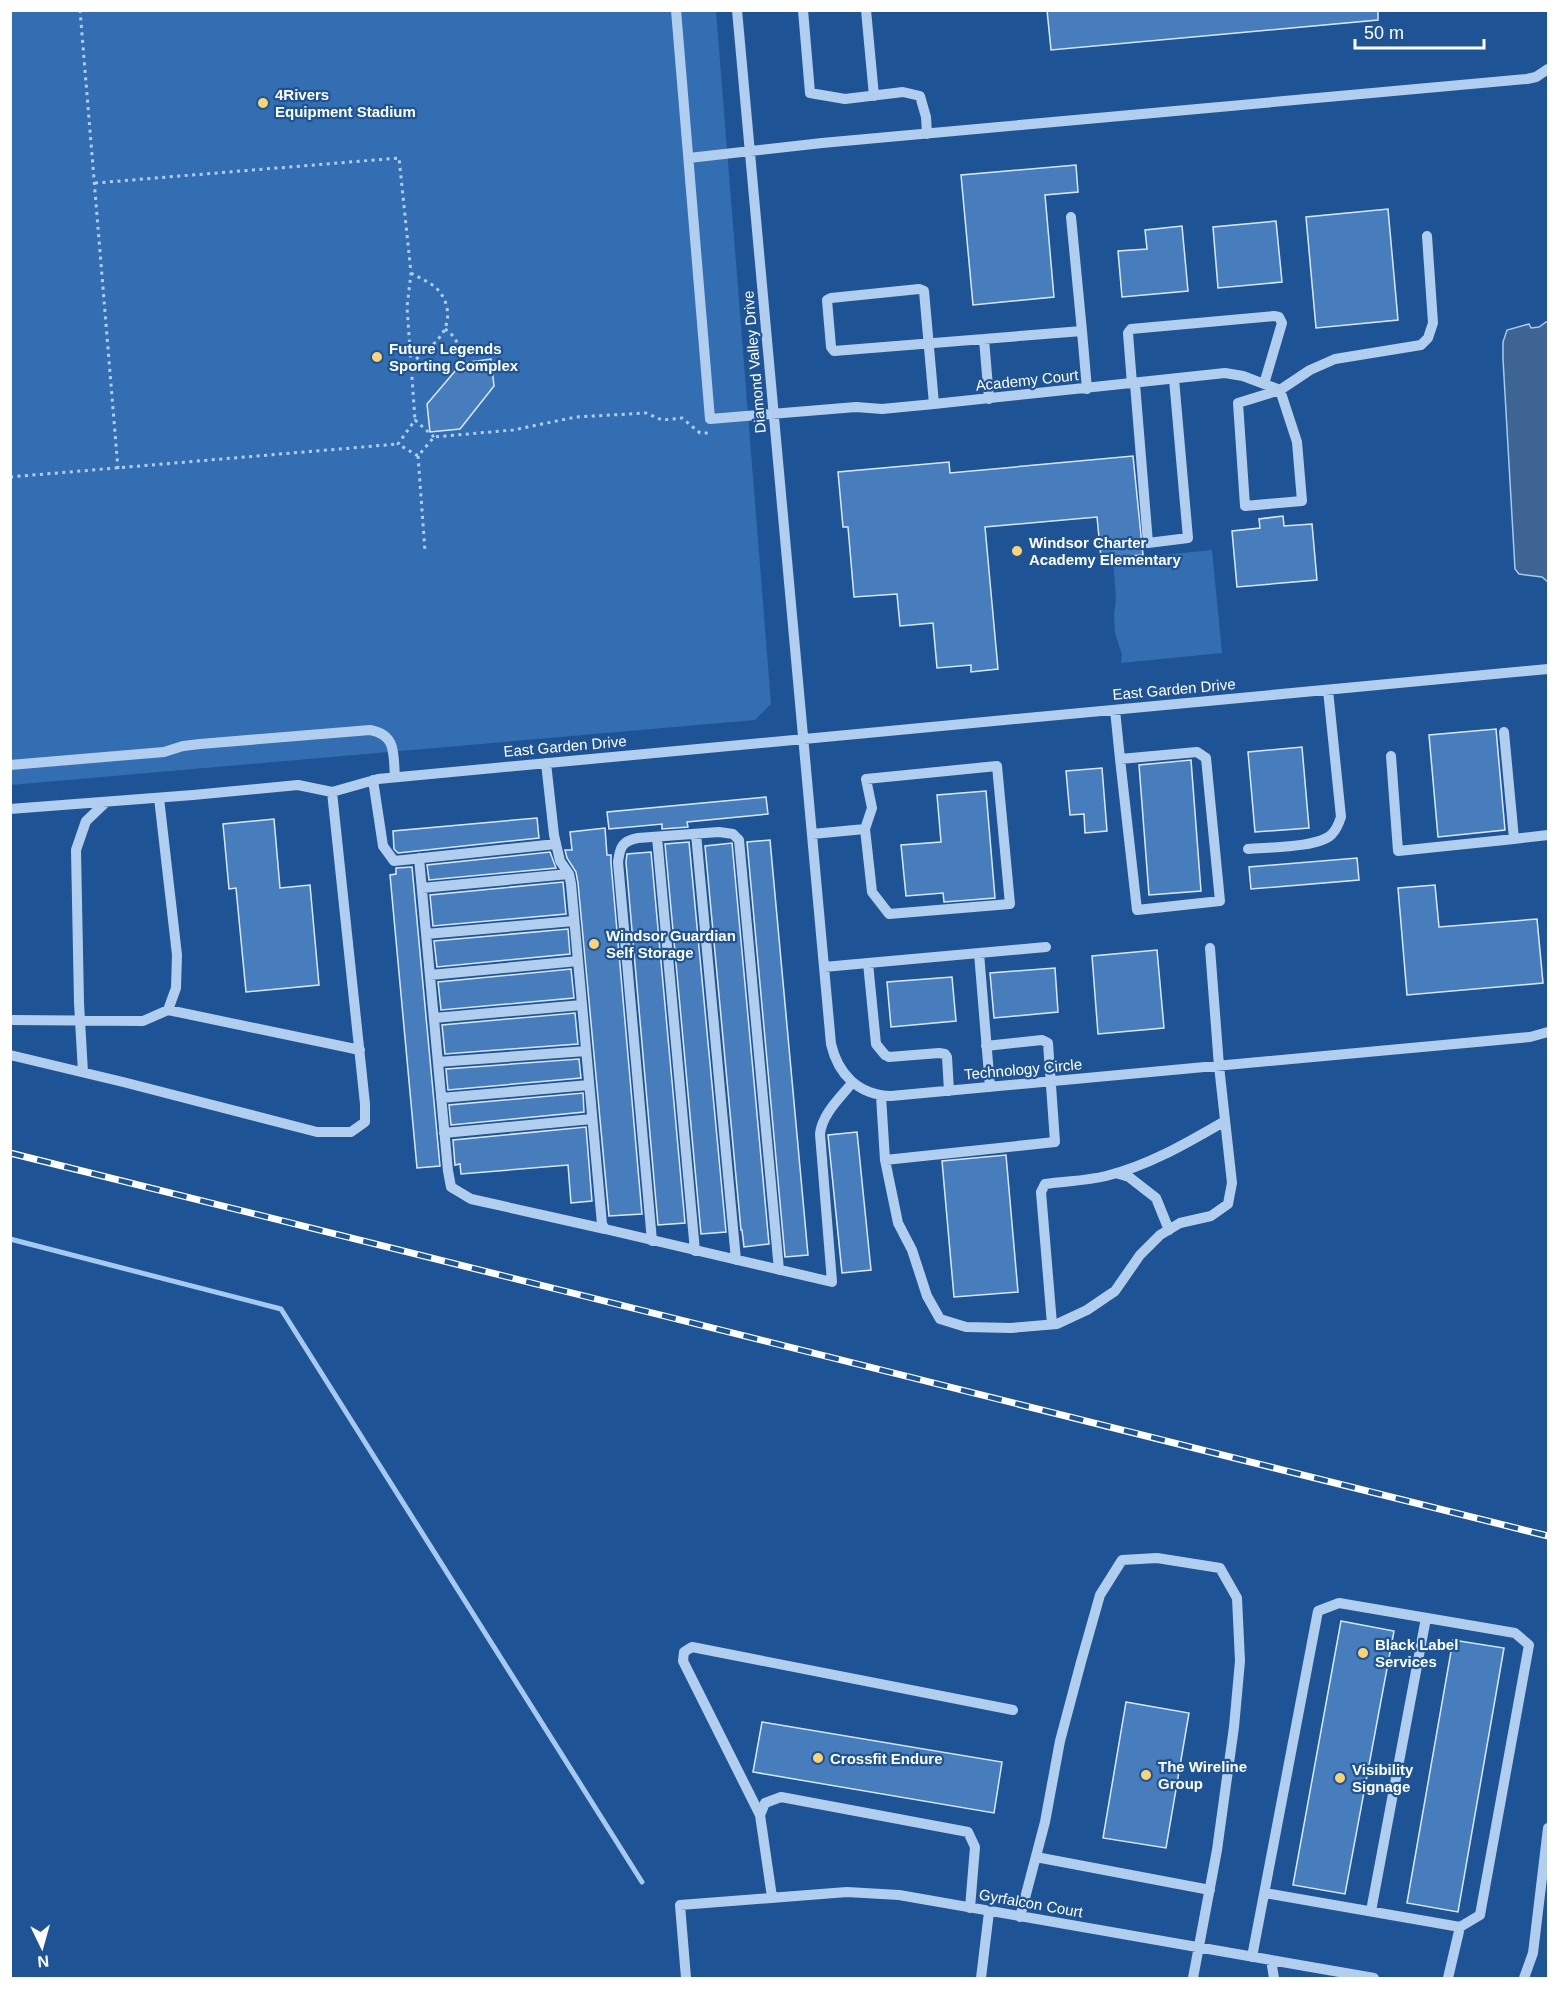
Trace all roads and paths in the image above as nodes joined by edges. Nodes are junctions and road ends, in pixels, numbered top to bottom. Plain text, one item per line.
1 (80, 10) edge
2 (675, 10) edge
3 (737, 10) edge
4 (802, 10) edge
5 (866, 10) edge
6 (1548, 69) edge
7 (874, 96) junction
8 (927, 134) junction
9 (749, 151) junction
10 (688, 158) junction
11 (94, 183) junction
12 (1071, 217) dead end
13 (1427, 236) dead end
14 (411, 273) junction
15 (445, 329) junction
16 (1082, 331) junction
17 (984, 339) junction
18 (929, 344) junction
19 (412, 363) junction
20 (462, 363) dead end
21 (1174, 379) junction
22 (1133, 384) junction
23 (1264, 384) junction
24 (1087, 389) junction
25 (1280, 390) junction
26 (989, 399) junction
27 (934, 404) junction
28 (773, 414) junction
29 (415, 420) junction
30 (711, 433) dead end
31 (434, 437) junction
32 (398, 444) junction
33 (418, 456) junction
34 (118, 469) junction
35 (10, 477) edge
36 (425, 551) dead end
37 (1548, 669) edge
38 (1328, 690) junction
39 (1115, 710) junction
40 (1504, 732) dead end
41 (802, 739) junction
42 (1391, 756) dead end
43 (1120, 759) junction
44 (546, 763) junction
45 (10, 765) edge
46 (395, 777) junction
47 (373, 780) junction
48 (332, 792) junction
49 (159, 798) junction
50 (106, 802) junction
51 (10, 809) edge
52 (865, 829) junction
53 (696, 834) junction
54 (812, 834) junction
55 (1548, 835) edge
56 (657, 837) junction
57 (1514, 838) junction
58 (556, 844) junction
59 (1248, 849) dead end
60 (419, 858) junction
61 (569, 874) junction
62 (422, 888) junction
63 (574, 921) junction
64 (426, 934) junction
65 (1046, 947) dead end
66 (1210, 948) dead end
67 (979, 953) junction
68 (578, 961) junction
69 (868, 963) junction
70 (824, 967) junction
71 (430, 975) junction
72 (582, 1005) junction
73 (168, 1010) junction
74 (434, 1018) junction
75 (10, 1020) edge
76 (80, 1021) junction
77 (1547, 1036) edge
78 (986, 1046) junction
79 (360, 1050) junction
80 (586, 1051) junction
81 (10, 1055) edge
82 (438, 1062) junction
83 (1219, 1066) junction
84 (83, 1072) junction
85 (1050, 1082) junction
86 (852, 1083) junction
87 (589, 1085) junction
88 (990, 1087) junction
89 (950, 1091) junction
90 (881, 1096) junction
91 (441, 1098) junction
92 (592, 1119) junction
93 (1225, 1121) junction
94 (444, 1132) junction
95 (885, 1160) junction
96 (1116, 1173) junction
97 (605, 1229) junction
98 (1169, 1230) junction
99 (652, 1241) junction
100 (695, 1251) junction
101 (736, 1260) junction
102 (778, 1270) junction
103 (1052, 1324) junction
104 (1426, 1618) junction
105 (1013, 1710) dead end
106 (760, 1815) junction
107 (1548, 1828) edge
108 (1036, 1857) junction
109 (1210, 1890) junction
110 (1265, 1893) junction
111 (772, 1897) junction
112 (970, 1908) junction
113 (1371, 1911) junction
114 (989, 1912) junction
115 (1020, 1917) junction
116 (1460, 1927) junction
117 (1197, 1948) junction
118 (1252, 1957) junction
119 (1271, 1960) junction
120 (686, 1978) edge
121 (981, 1978) edge
122 (1193, 1978) edge
123 (1274, 1978) edge
124 (1374, 1978) edge
125 (1448, 1978) edge
126 (1524, 1978) edge

1 - 11 path
2 - 10 street
3 - 9 street, Diamond Valley Drive
4 - 7 street
5 - 7 street
6 - 8 street
7 - 8 street
8 - 9 street
9 - 10 street
9 - 28 street, Diamond Valley Drive
10 - 28 street, Academy Court
11 - 14 path
11 - 34 path
12 - 16 street
13 - 25 street
14 - 15 path
14 - 19 path
15 - 19 path
15 - 20 path
16 - 17 street
16 - 24 street
17 - 18 street
17 - 26 street
18 - 18 street
18 - 27 street
19 - 29 path
21 - 22 street, Academy Court
21 - 22 street
21 - 23 street, Academy Court
22 - 23 street
22 - 24 street, Academy Court
23 - 25 street, Academy Court
24 - 26 street, Academy Court
25 - 25 street
26 - 27 street, Academy Court
27 - 28 street, Academy Court
28 - 41 street, Diamond Valley Drive
29 - 31 path
29 - 32 path
30 - 31 path
31 - 33 path
32 - 33 path
32 - 34 path
33 - 36 path
34 - 35 path
37 - 38 street, East Garden Drive
38 - 39 street, East Garden Drive
38 - 59 street
39 - 41 street, East Garden Drive
39 - 43 street
40 - 57 street
41 - 44 street, East Garden Drive
41 - 54 street
42 - 57 street
43 - 43 street
44 - 46 street, East Garden Drive
44 - 58 street
45 - 46 street
46 - 47 street, East Garden Drive
47 - 48 street, East Garden Drive
47 - 60 street
48 - 49 street
48 - 79 street
49 - 50 street
49 - 73 street
50 - 51 street
50 - 76 street
52 - 52 street
52 - 54 street
53 - 56 street
53 - 101 street
53 - 102 street
54 - 70 street
55 - 57 street
56 - 99 street
56 - 100 street
58 - 60 street
58 - 61 street
60 - 62 street
61 - 62 street
61 - 63 street
62 - 64 street
63 - 64 street
63 - 68 street
64 - 71 street
65 - 67 street
66 - 83 street
67 - 69 street
67 - 78 street
68 - 71 street
68 - 72 street
69 - 70 street
69 - 89 street
70 - 86 street
71 - 74 street
72 - 74 street
72 - 80 street
73 - 76 street
73 - 79 street
74 - 82 street
75 - 76 street
76 - 84 street
77 - 83 street, Technology Circle
78 - 85 street
78 - 88 street
79 - 84 street
80 - 82 street
80 - 87 street
81 - 84 street
82 - 91 street
83 - 85 street, Technology Circle
83 - 93 street
85 - 88 street, Technology Circle
85 - 95 street
86 - 90 street, Technology Circle
86 - 102 street
87 - 91 street
87 - 92 street
88 - 89 street, Technology Circle
89 - 90 street, Technology Circle
90 - 95 street
91 - 94 street
92 - 94 street
92 - 97 street
93 - 96 street
93 - 98 street
94 - 97 street
95 - 103 street
96 - 98 street
96 - 103 street
97 - 99 street
98 - 103 street
99 - 100 street
100 - 101 street
101 - 102 street
104 - 110 street
104 - 113 street
104 - 116 street
105 - 106 street
106 - 111 street
106 - 112 street
107 - 126 street
108 - 109 street
108 - 109 street
108 - 115 street
109 - 117 street
110 - 113 street
110 - 118 street
111 - 112 street, Gyrfalcon Court
111 - 120 street, Gyrfalcon Court
112 - 114 street, Gyrfalcon Court
113 - 116 street
114 - 115 street, Gyrfalcon Court
114 - 121 street
115 - 117 street, Gyrfalcon Court
116 - 125 street
117 - 118 street, Gyrfalcon Court
117 - 122 street
118 - 119 street, Gyrfalcon Court
119 - 123 street
119 - 124 street, Gyrfalcon Court

